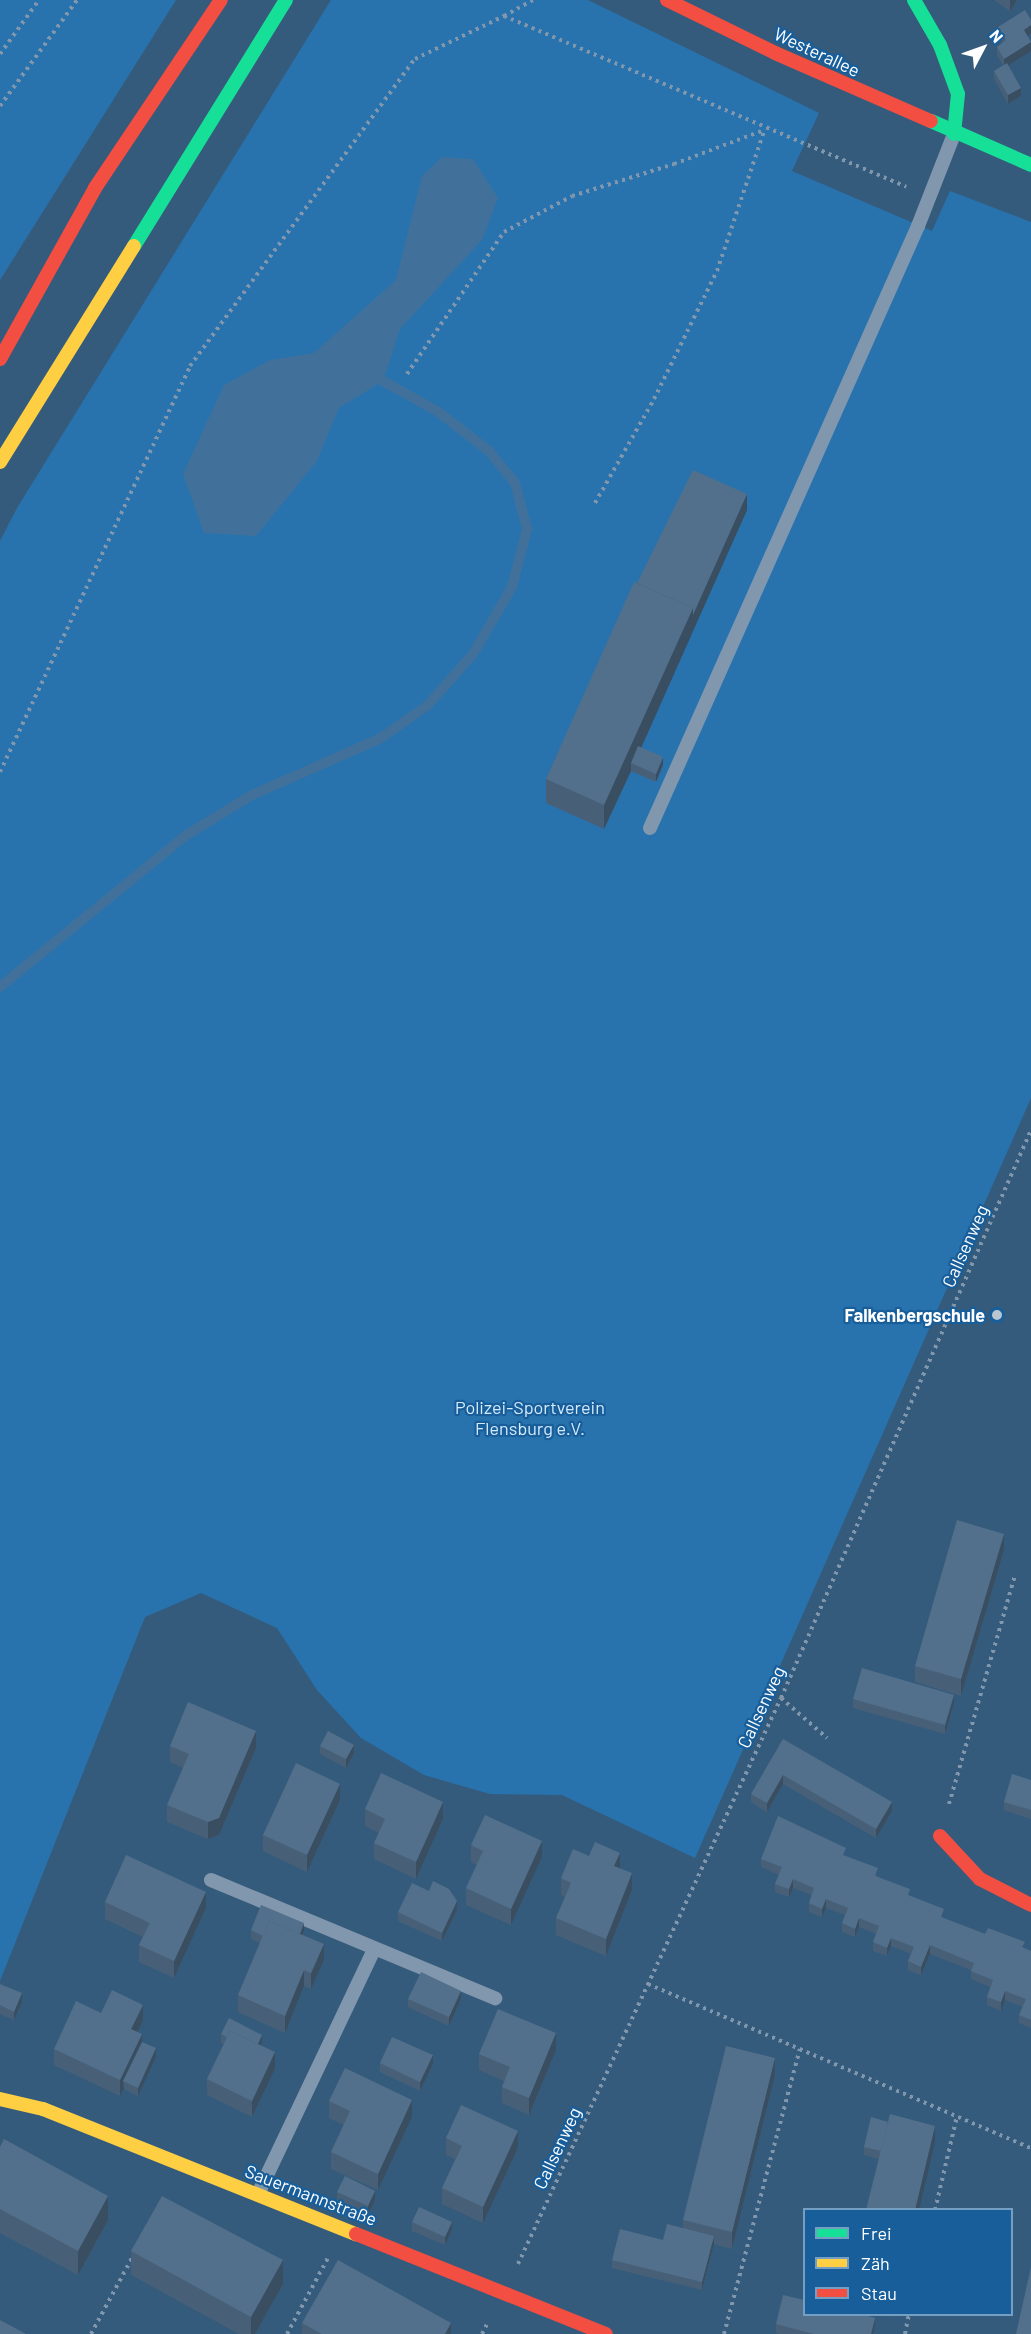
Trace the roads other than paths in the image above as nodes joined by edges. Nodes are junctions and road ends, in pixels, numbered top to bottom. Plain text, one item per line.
1 (220, 0) edge
2 (286, 0) edge
3 (667, 0) edge
4 (914, 0) edge
5 (954, 134) junction
6 (1031, 165) edge
7 (0, 359) edge
8 (0, 462) edge
9 (650, 828) dead end
10 (939, 1836) road end
11 (211, 1880) dead end
12 (1031, 1905) edge
13 (375, 1950) junction
14 (495, 1998) dead end
15 (0, 2099) edge
16 (258, 2194) junction
17 (606, 2334) edge

1 - 7 main road
2 - 8 main road
3 - 5 main road, Westerallee
4 - 5 main road
5 - 6 main road, Westerallee
5 - 9 lane
10 - 12 main road
11 - 13 lane
13 - 14 lane
13 - 16 lane
15 - 16 main road, Sauermannstraße
16 - 17 main road, Sauermannstraße

